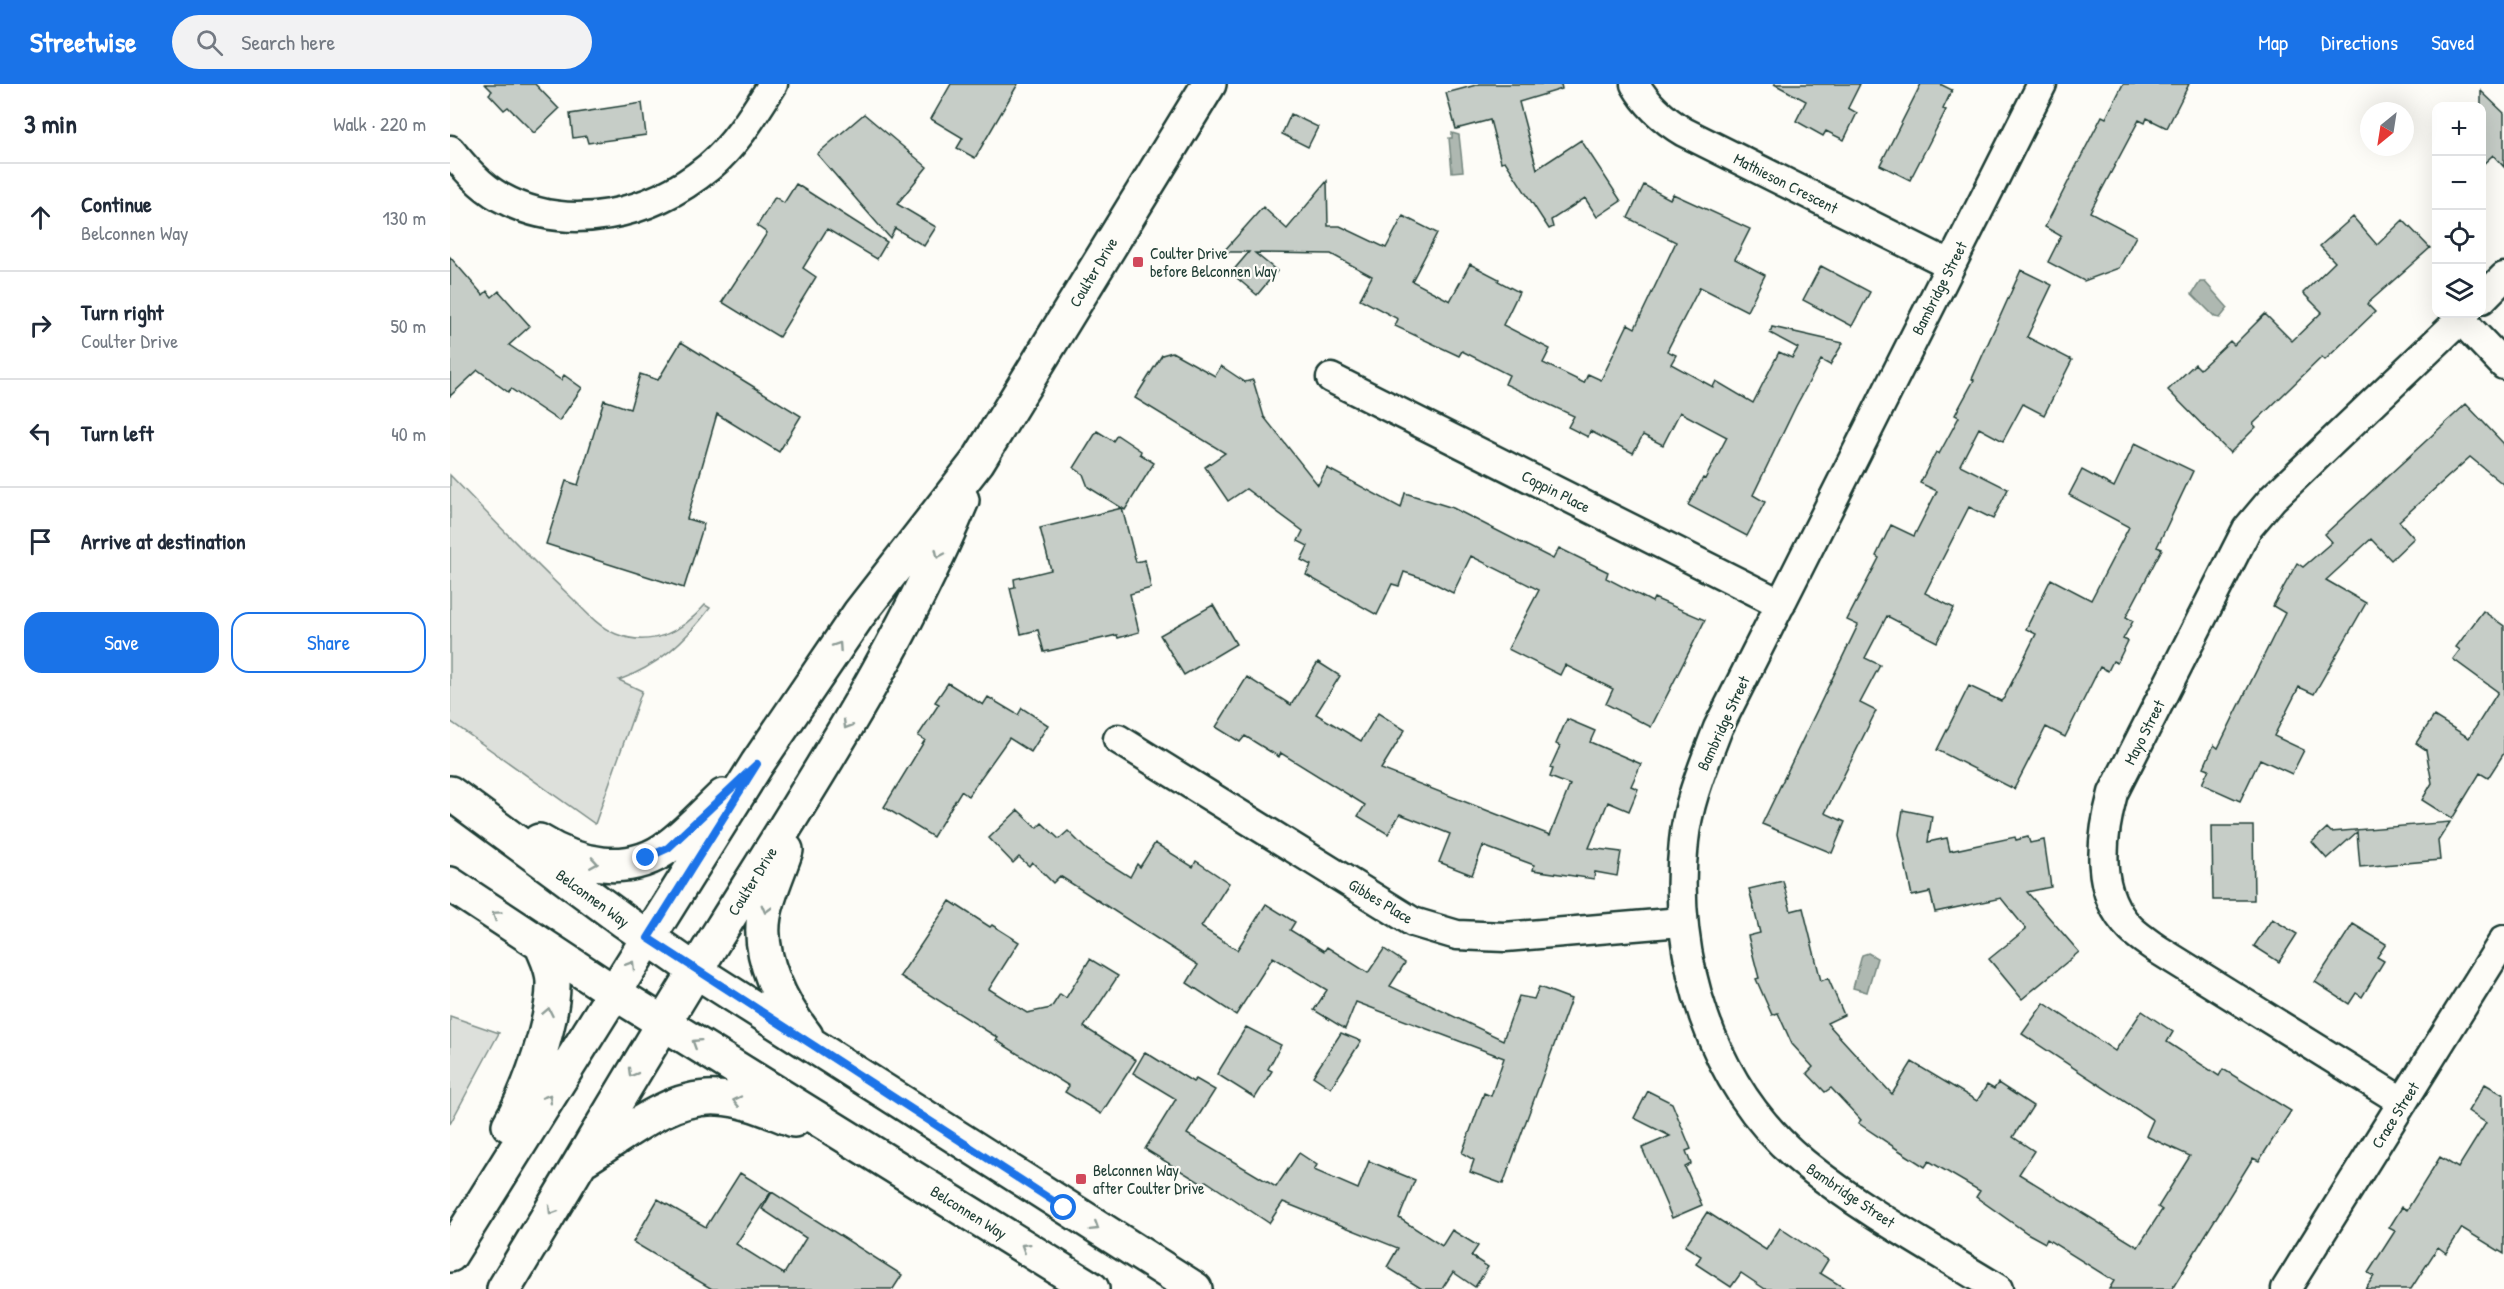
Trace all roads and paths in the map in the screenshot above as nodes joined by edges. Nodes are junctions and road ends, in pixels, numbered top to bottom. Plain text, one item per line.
1 (773, 84) edge
2 (1209, 84) edge
3 (1635, 84) edge
4 (2042, 84) edge
5 (450, 150) edge
6 (1951, 265) junction
7 (2504, 277) edge
8 (2486, 294) edge
9 (2461, 318) edge
10 (2465, 318) edge
11 (2504, 365) edge
12 (1331, 378) dead end
13 (978, 461) junction
14 (1781, 604) junction
15 (1118, 739) dead end
16 (757, 764) junction
17 (450, 787) edge
18 (450, 793) edge
19 (806, 794) junction
20 (450, 884) edge
21 (1681, 922) junction
22 (648, 938) junction
23 (2504, 940) edge
24 (542, 946) junction
25 (696, 971) junction
26 (615, 993) junction
27 (663, 1023) junction
28 (815, 1049) junction
29 (2403, 1102) junction
30 (871, 1151) junction
31 (582, 1161) junction
32 (450, 1221) edge
33 (450, 1255) edge
34 (504, 1289) edge
35 (1092, 1289) edge
36 (1195, 1289) edge
37 (1998, 1289) edge
38 (2286, 1289) edge

1 - 5 street
2 - 13 main road, Coulter Drive
3 - 6 street, Mathieson Crescent
4 - 6 street, Bambridge Street
6 - 14 street, Bambridge Street
7 - 8 street
9 - 29 street, Mayo Street
10 - 11 street
12 - 14 street, Coppin Place
16 -> 13 main road, Coulter Drive
13 -> 19 main road, Coulter Drive
14 - 21 street, Bambridge Street
15 - 21 street, Gibbes Place
17 -> 16 main road
16 - 22 main road, Coulter Drive
18 - 22 main road, Belconnen Way
19 - 25 main road, Coulter Drive
19 -> 28 main road
24 -> 20 main road, Belconnen Way
21 - 37 street, Bambridge Street
22 - 25 main road, Belconnen Way
26 -> 22 main road, Coulter Drive
23 - 29 street, Crace Street
24 - 26 main road, Belconnen Way
32 -> 24 main road
25 - 27 main road, Coulter Drive
25 - 28 main road, Belconnen Way
26 - 27 main road, Belconnen Way
33 -> 26 main road, Coulter Drive
30 -> 27 main road, Belconnen Way
27 -> 31 main road, Coulter Drive
28 -> 36 main road, Belconnen Way
29 - 38 street, Crace Street
30 -> 31 main road
35 -> 30 main road, Belconnen Way
31 -> 34 main road, Coulter Drive

